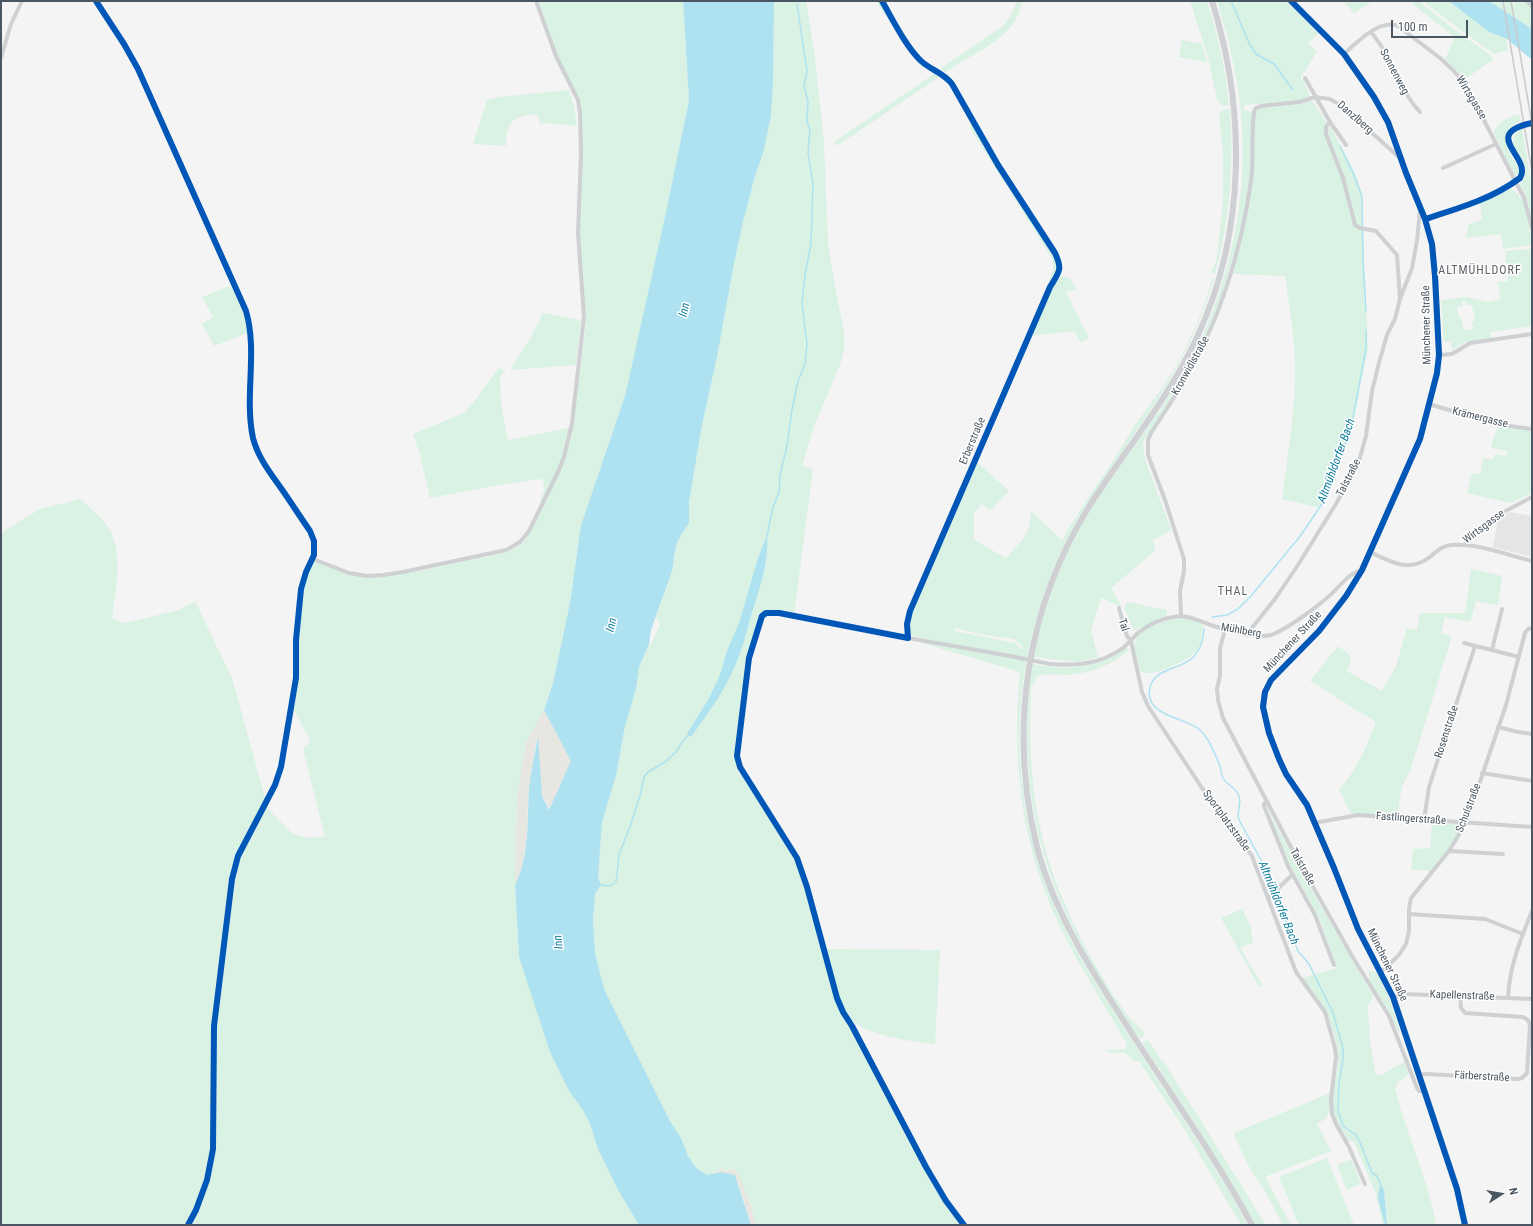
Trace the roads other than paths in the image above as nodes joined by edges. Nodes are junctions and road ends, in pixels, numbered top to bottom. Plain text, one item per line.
1 (22, 1) edge
2 (96, 1) edge
3 (536, 1) edge
4 (1212, 1) edge
5 (1291, 1) edge
6 (1527, 1) edge
7 (1532, 6) edge
8 (1371, 32) junction
9 (1344, 54) junction
10 (1, 58) edge
11 (1305, 78) dead end
12 (1315, 97) junction
13 (1255, 110) joint
14 (1420, 112) dead end
15 (1330, 122) junction
16 (1521, 125) tunnel mouth
17 (1496, 144) junction
18 (1346, 145) dead end
19 (1401, 159) junction
20 (1443, 168) dead end
21 (1515, 182) junction
22 (1420, 207) junction
23 (1425, 219) junction
24 (1532, 228) edge
25 (1055, 253) dead end
26 (1400, 299) junction
27 (1532, 334) edge
28 (1439, 356) junction
29 (1429, 404) junction
30 (1532, 429) edge
31 (1532, 497) edge
32 (1464, 545) junction
33 (1370, 552) junction
34 (313, 559) junction
35 (1532, 561) edge
36 (1362, 570) junction
37 (1119, 608) dead end
38 (1502, 610) dead end
39 (1181, 616) junction
40 (1532, 628) edge
41 (1225, 630) junction
42 (1246, 634) junction
43 (908, 638) joint
44 (1131, 641) junction
45 (1464, 643) dead end
46 (1475, 646) junction
47 (1492, 650) junction
48 (1519, 657) junction
49 (1498, 727) junction
50 (1532, 734) edge
51 (1482, 773) junction
52 (1532, 781) edge
53 (1266, 802) junction
54 (1424, 820) junction
55 (1314, 823) junction
56 (1466, 823) junction
57 (1532, 827) edge
58 (1449, 851) junction
59 (1503, 854) dead end
60 (1292, 875) junction
61 (1269, 897) junction
62 (1532, 911) edge
63 (1409, 914) junction
64 (1523, 934) junction
65 (1334, 965) dead end
66 (1381, 972) junction
67 (1460, 996) junction
68 (1393, 997) junction
69 (1508, 997) junction
70 (1532, 999) edge
71 (1420, 1075) junction
72 (1425, 1091) junction
73 (1365, 1184) dead end
74 (188, 1225) edge
75 (1252, 1225) edge
76 (1465, 1225) edge

1 - 10 street
2 - 34 street
3 - 34 street
4 - 75 street
5 - 9 street, Münchener Straße
6 - 7 street
8 - 9 street, Wirtsgasse
8 - 14 street, Sonnenweg
8 - 17 street, Wirtsgasse
9 - 19 street, Münchener Straße
11 - 12 street
12 - 13 street, Danzlberg
12 - 15 street
12 - 19 street, Danzlberg
13 - 39 street, Kronwidlstraße
15 - 18 street
15 - 26 street, Talstraße
16 - 21 street
17 - 20 street
17 - 21 street, Wirtsgasse
19 - 22 street, Münchener Straße
21 - 23 street
21 - 24 street, Wirtsgasse
22 - 23 street, Münchener Straße
22 - 26 street, Talstraße
23 - 28 street, Münchener Straße
25 - 43 street, Erberstraße
26 - 42 street, Talstraße
27 - 28 street
28 - 29 street, Münchener Straße
29 - 30 street, Krämergasse
29 - 33 street, Münchener Straße
31 - 32 street, Wirtsgasse
32 - 33 street, Wirtsgasse
32 - 35 street
33 - 36 street, Münchener Straße
34 - 74 street
36 - 42 street, Mühlberg
36 - 55 street, Münchener Straße
37 - 44 street, Tal
38 - 47 street
39 - 41 street, Mühlberg
39 - 44 street, Mühlberg
40 - 48 street, Schulstraße
41 - 42 street, Mühlberg
41 - 53 street, Talstraße
43 - 44 street, Mühlberg, bridge
44 - 61 street, Sportplatzstraße
45 - 46 street
46 - 47 street
46 - 54 street, Rosenstraße
47 - 48 street
48 - 49 street, Schulstraße
49 - 50 street
49 - 51 street, Schulstraße
51 - 52 street
51 - 56 street, Schulstraße
53 - 60 street
53 - 72 street, Talstraße
54 - 55 street, Fastlingerstraße
54 - 56 street, Fastlingerstraße
55 - 66 street, Münchener Straße
56 - 57 street, Fastlingerstraße
56 - 58 street, Schulstraße
58 - 59 street
58 - 63 street, Schulstraße
60 - 61 street
60 - 65 street
61 - 73 street, Sportplatzstraße
62 - 64 street
63 - 64 street
63 - 66 street, Schulstraße
64 - 69 street
66 - 68 street, Münchener Straße
67 - 68 street, Kapellenstraße
67 - 69 street, Kapellenstraße
67 - 71 street, Färberstraße
68 - 71 street, Münchener Straße
69 - 70 street, Kapellenstraße
71 - 72 street, Münchener Straße
72 - 76 street, Münchener Straße

